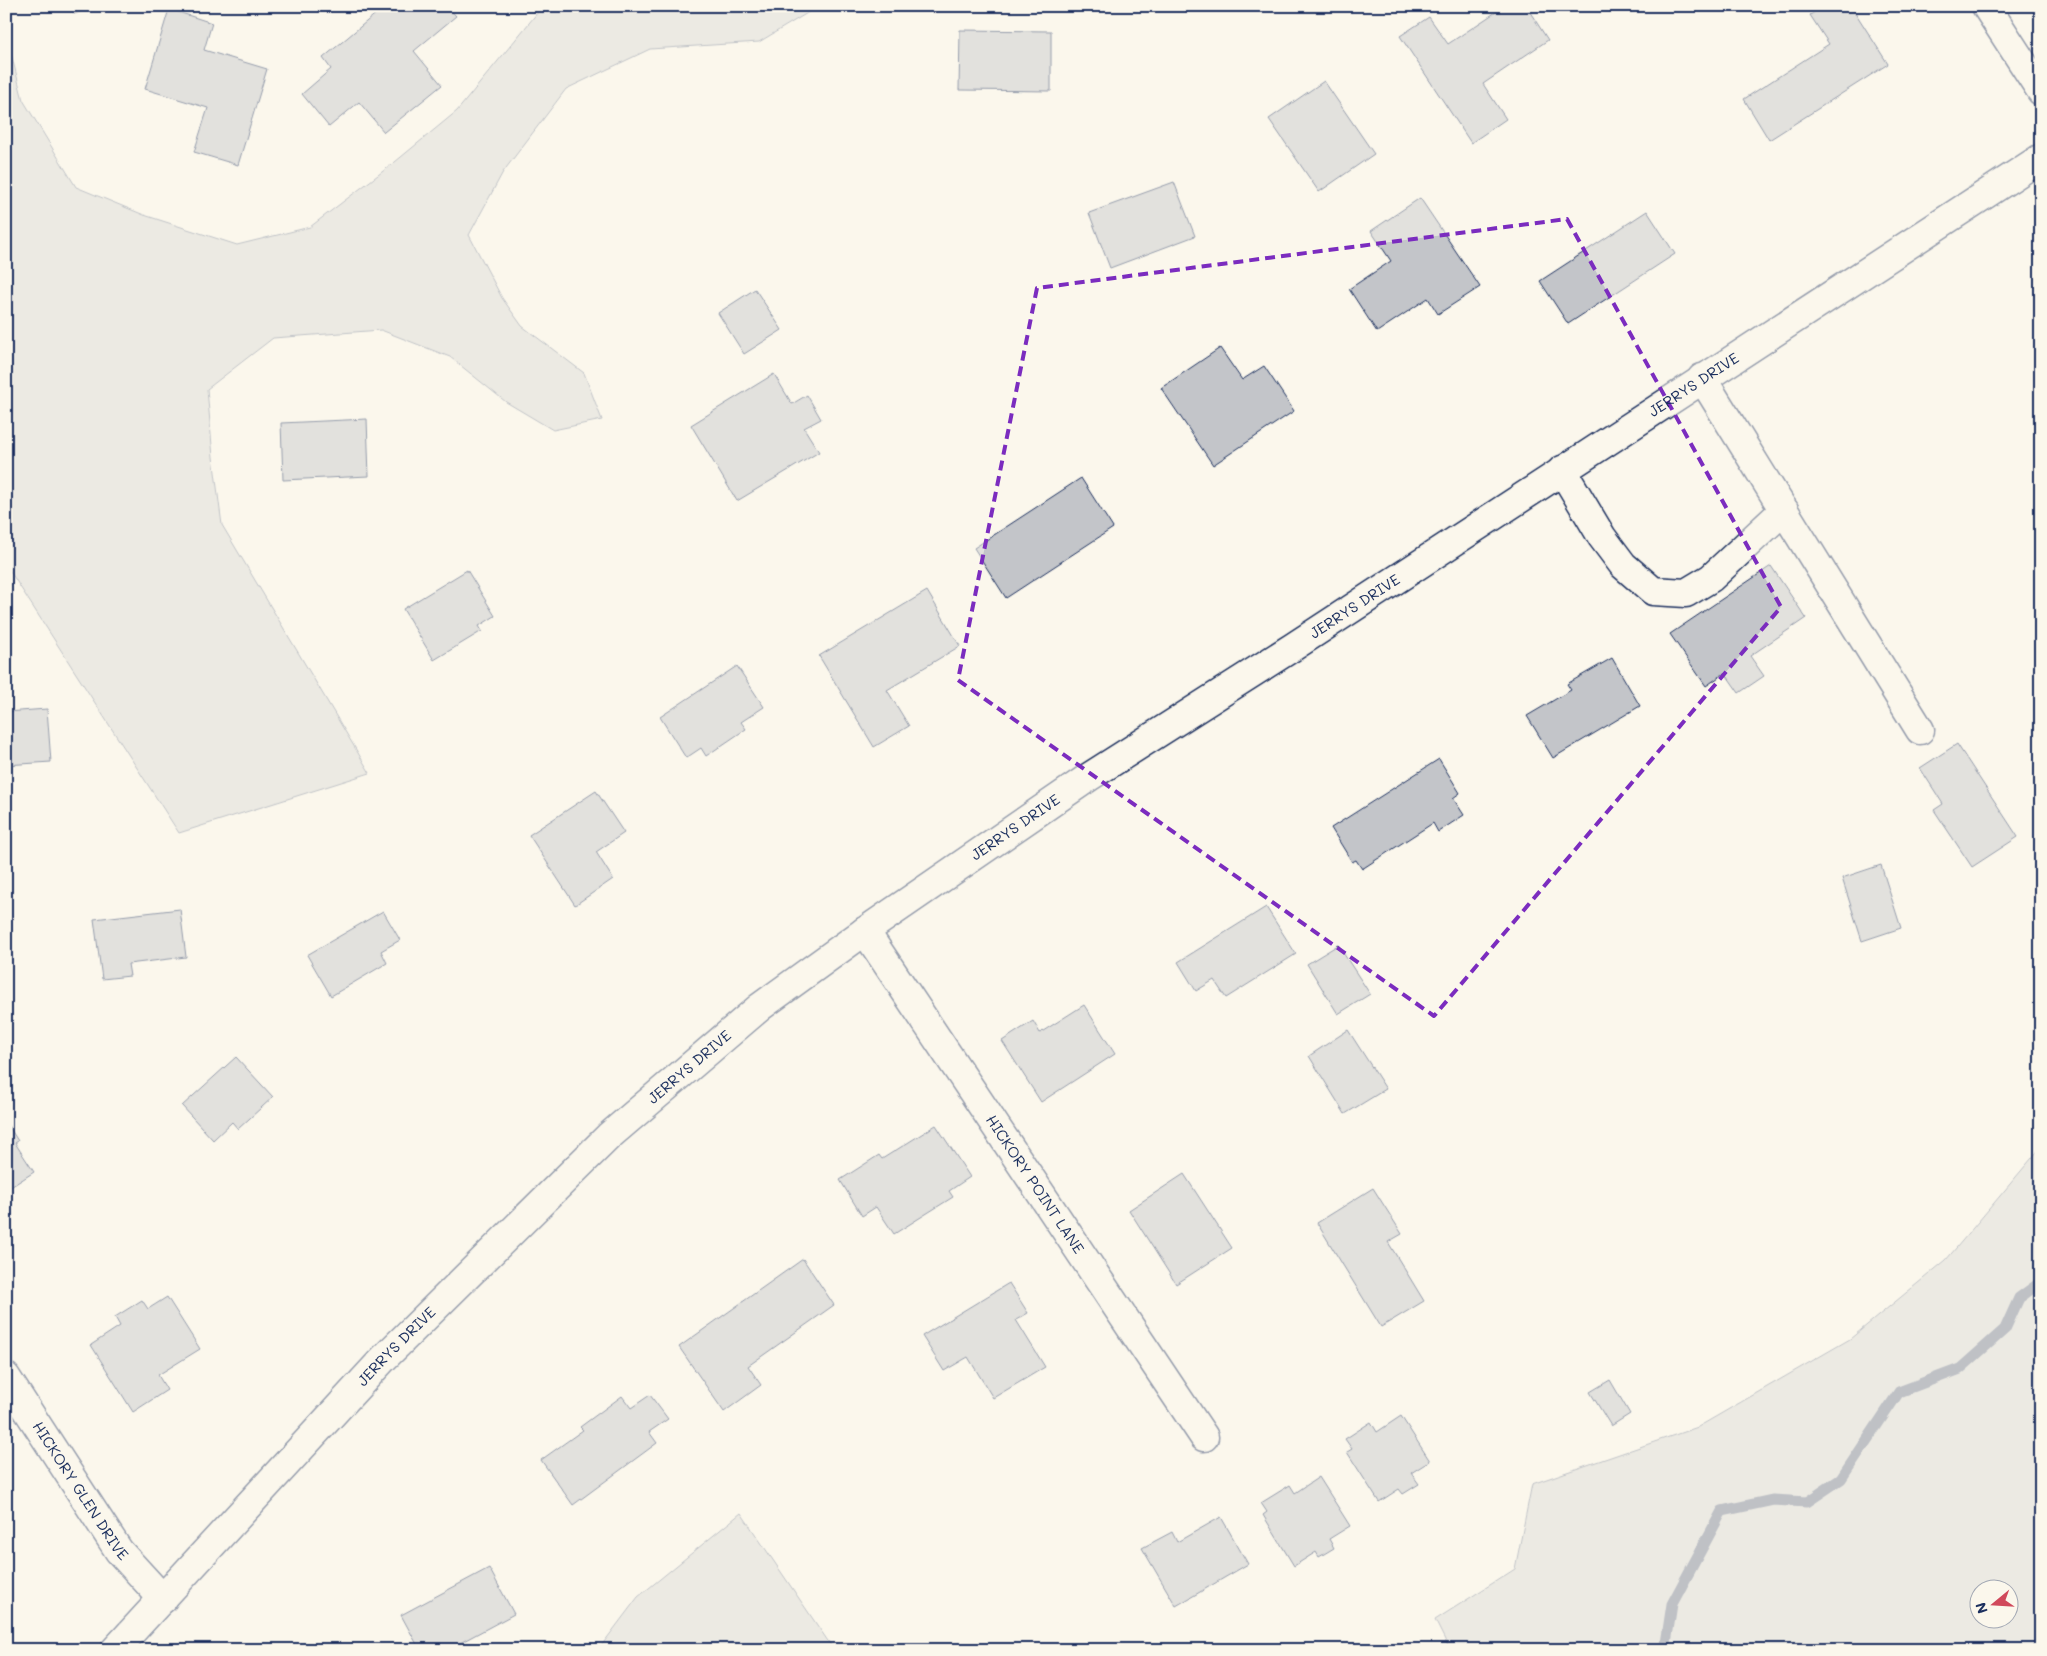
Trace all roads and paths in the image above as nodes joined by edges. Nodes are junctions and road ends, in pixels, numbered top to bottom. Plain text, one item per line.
1 (1986, 6) edge
2 (2041, 91) edge
3 (2041, 158) edge
4 (1702, 378) junction
5 (1562, 470) junction
6 (1784, 510) junction
7 (1920, 730) dead end
8 (865, 932) junction
9 (6, 1377) edge
10 (1204, 1437) dead end
11 (164, 1599) junction
12 (115, 1650) edge

1 - 2 street
3 - 4 street, JERRYS DRIVE
4 - 5 street, JERRYS DRIVE
4 - 6 street
5 - 6 street
5 - 8 street, JERRYS DRIVE
6 - 7 street
8 - 10 street, HICKORY POINT LANE
8 - 11 street, JERRYS DRIVE
9 - 11 street, HICKORY GLEN DRIVE
11 - 12 street, JERRYS DRIVE

